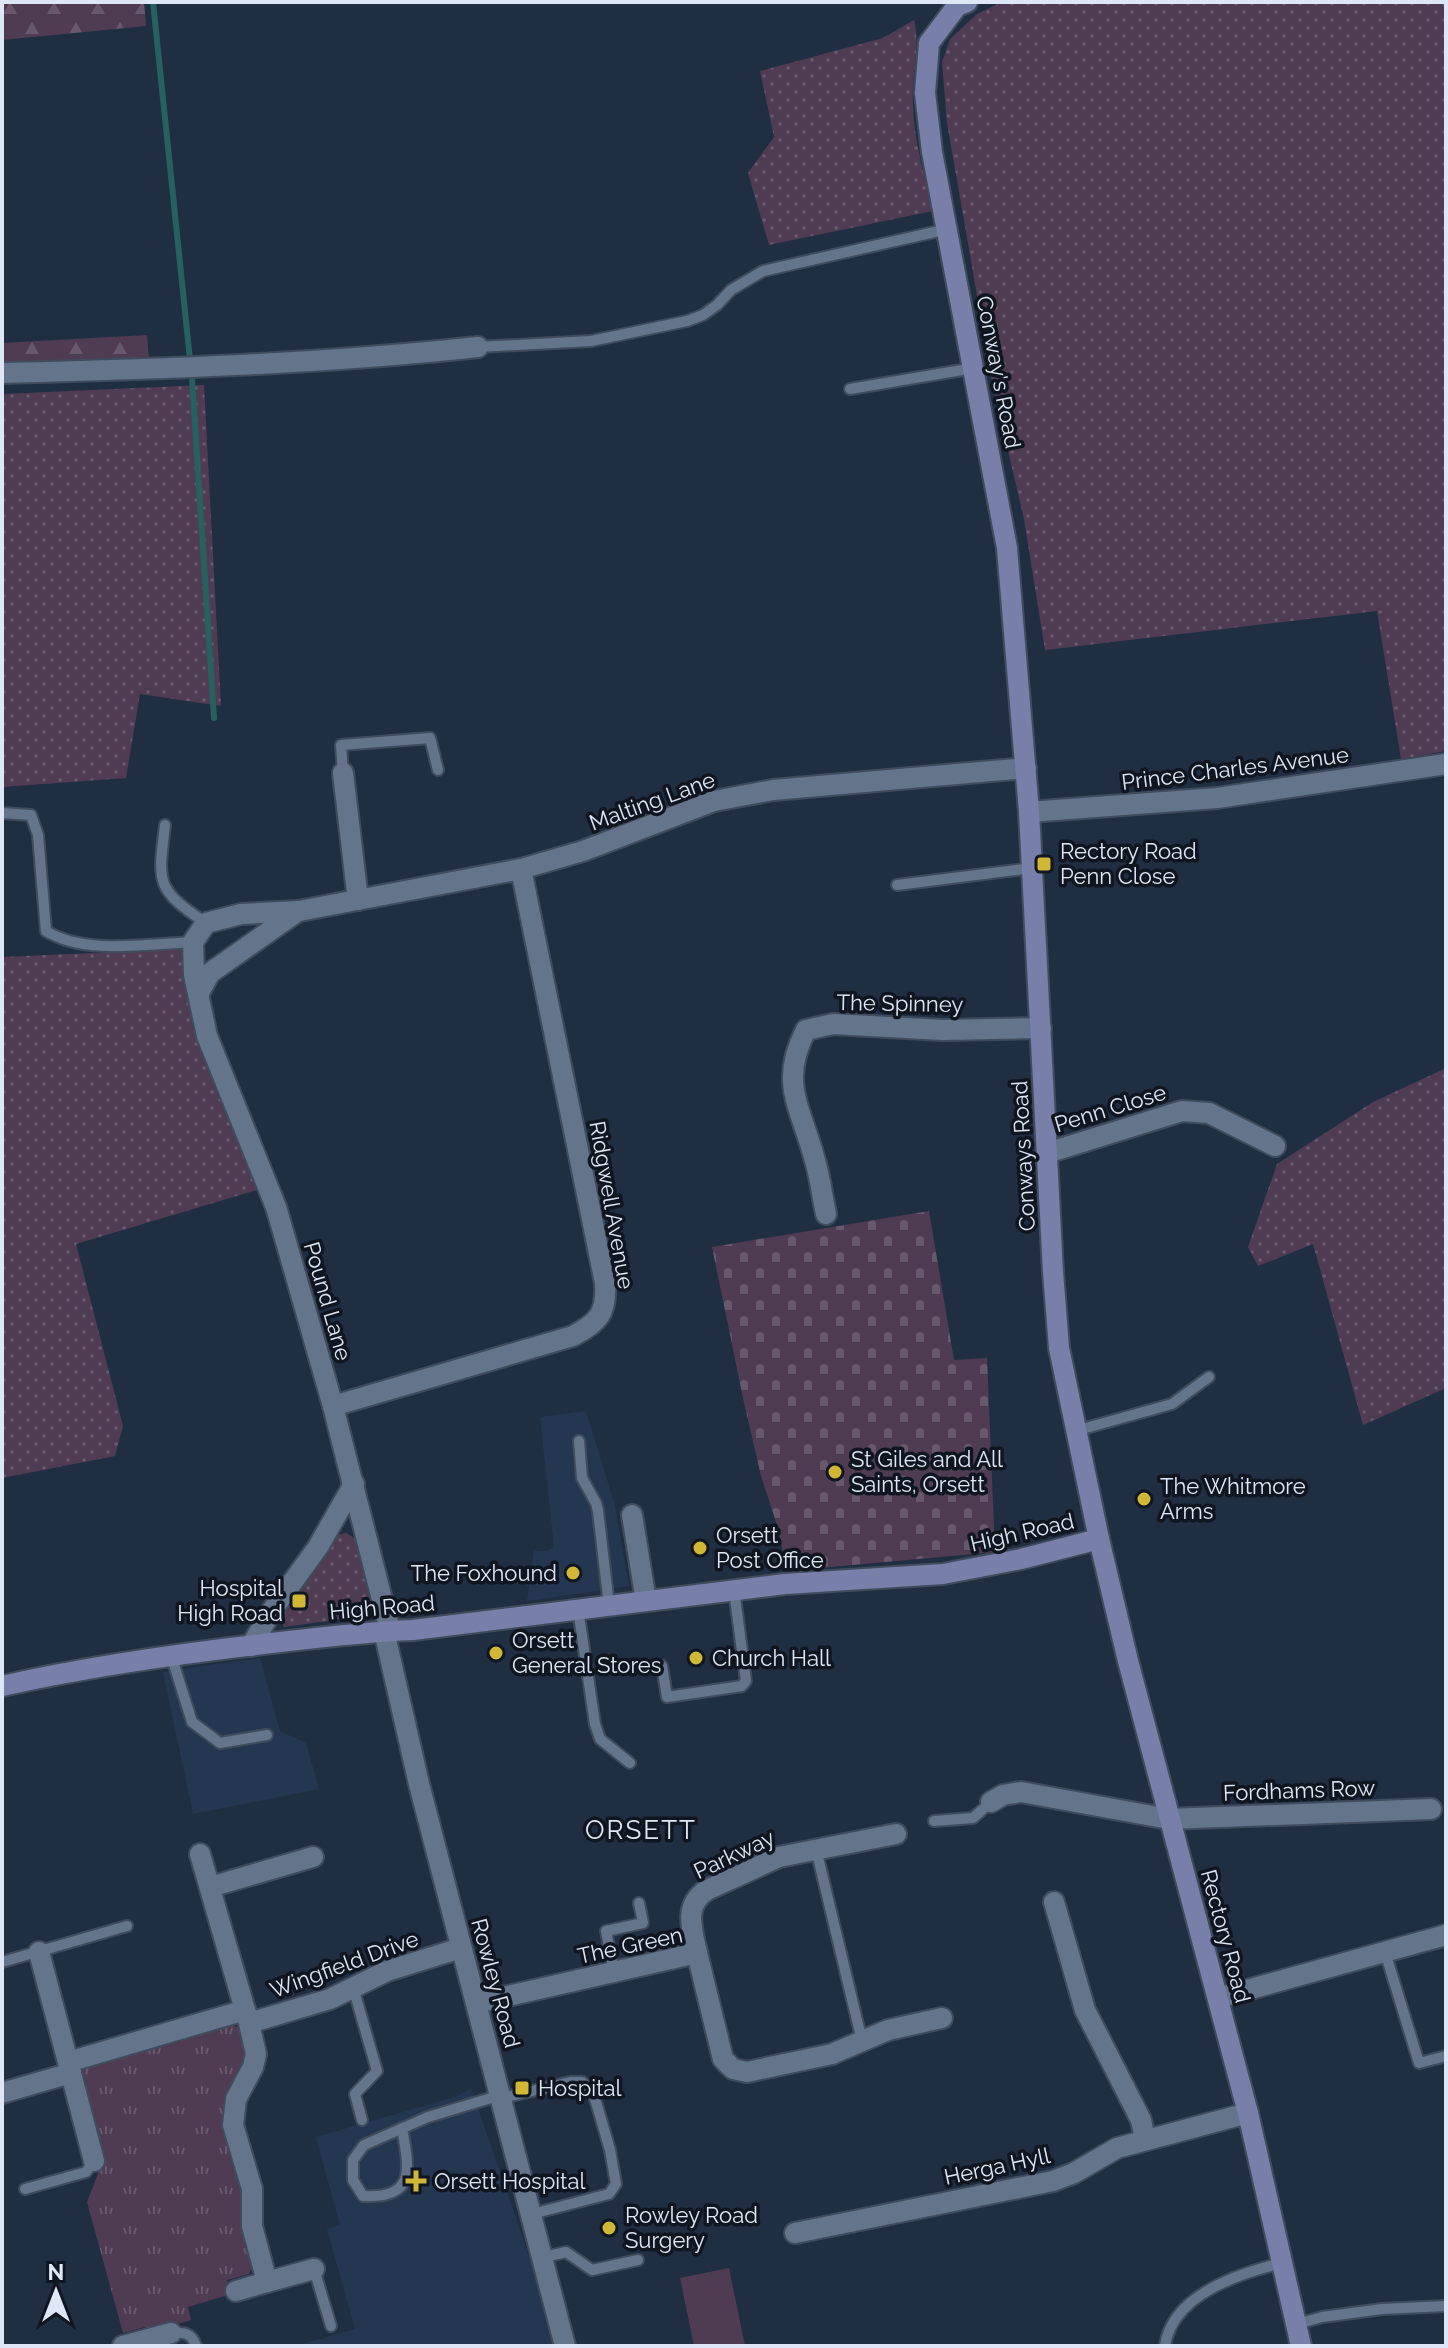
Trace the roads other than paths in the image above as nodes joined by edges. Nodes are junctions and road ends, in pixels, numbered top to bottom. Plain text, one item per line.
1 (967, 2) edge
2 (948, 229) junction
3 (478, 347) joint
4 (974, 367) junction
5 (2, 373) edge
6 (850, 389) dead end
7 (1446, 764) edge
8 (1026, 768) junction
9 (438, 770) dead end
10 (343, 773) joint
11 (1029, 812) junction
12 (2, 813) edge
13 (165, 825) dead end
14 (1032, 868) junction
15 (521, 869) junction
16 (897, 885) dead end
17 (358, 900) junction
18 (299, 911) junction
19 (206, 923) junction
20 (193, 942) junction
21 (200, 991) junction
22 (1041, 1028) junction
23 (1275, 1146) dead end
24 (1047, 1153) junction
25 (826, 1214) dead end
26 (1209, 1377) dead end
27 (333, 1406) junction
28 (1075, 1431) junction
29 (579, 1441) dead end
30 (354, 1484) junction
31 (632, 1515) dead end
32 (1099, 1539) junction
33 (734, 1590) junction
34 (646, 1601) junction
35 (609, 1605) junction
36 (578, 1609) junction
37 (387, 1631) junction
38 (251, 1646) junction
39 (171, 1655) junction
40 (662, 1666) dead end
41 (2, 1686) edge
42 (267, 1735) dead end
43 (630, 1763) dead end
44 (991, 1802) joint
45 (1431, 1809) dead end
46 (1169, 1819) junction
47 (934, 1821) dead end
48 (896, 1834) dead end
49 (816, 1849) junction
50 (200, 1854) dead end
51 (313, 1857) dead end
52 (210, 1887) junction
53 (1054, 1902) dead end
54 (639, 1903) dead end
55 (127, 1926) dead end
56 (1446, 1935) edge
57 (461, 1948) junction
58 (39, 1952) junction
59 (1385, 1952) junction
60 (697, 1953) junction
61 (2, 1962) edge
62 (614, 1972) junction
63 (353, 1987) junction
64 (1218, 1998) junction
65 (477, 2003) junction
66 (247, 2017) junction
67 (942, 2018) dead end
68 (862, 2041) junction
69 (1446, 2056) edge
70 (70, 2067) junction
71 (2, 2093) edge
72 (502, 2096) junction
73 (1248, 2113) junction
74 (362, 2120) dead end
75 (402, 2128) junction
76 (1145, 2139) junction
77 (94, 2161) joint
78 (25, 2189) dead end
79 (532, 2214) junction
80 (795, 2233) dead end
81 (544, 2257) junction
82 (638, 2260) dead end
83 (1282, 2263) junction
84 (314, 2269) joint
85 (267, 2282) junction
86 (236, 2291) dead end
87 (1446, 2306) edge
88 (1297, 2324) junction
89 (331, 2326) dead end
90 (171, 2333) joint
91 (123, 2346) edge
92 (196, 2346) edge
93 (565, 2346) edge
94 (1165, 2346) edge
95 (1301, 2346) edge

1 - 2 main road, Conway's Road
2 - 3 lane
2 - 4 main road, Conway's Road
3 - 5 street
4 - 6 lane
4 - 8 main road, Conway's Road
7 - 11 street, Prince Charles Avenue
8 - 11 main road, Conways Road
8 - 15 street, Malting Lane
9 - 10 lane
10 - 17 street
11 - 14 main road, Conways Road
12 - 20 lane
13 - 19 lane
14 - 16 lane
14 - 22 main road, Conways Road
15 - 17 street, Malting Lane
15 - 27 street, Ridgwell Avenue
17 - 18 street, Malting Lane
18 - 19 street, Malting Lane
18 - 21 street, Malting Lane
19 - 20 street
20 - 21 street, Pound Lane
21 - 27 street, Pound Lane
22 - 24 main road, Conways Road
22 - 25 street, The Spinney
23 - 24 street, Penn Close
24 - 28 main road, Conways Road
26 - 28 lane
27 - 30 street, Pound Lane
28 - 32 main road, Conways Road
29 - 35 lane
30 - 37 street, Pound Lane
30 - 38 street
31 - 34 street
32 - 33 main road, High Road
32 - 46 main road, Rectory Road
33 - 34 main road, High Road
33 - 40 lane
34 - 35 main road, High Road
35 - 36 main road, High Road
36 - 37 main road, High Road
36 - 43 lane
37 - 38 main road, High Road
37 - 57 street, Rowley Road
38 - 39 main road, High Road
39 - 41 main road, High Road
39 - 42 lane
44 - 46 street, Fordhams Row
44 - 47 lane
45 - 46 street, Fordhams Row
46 - 64 main road, Rectory Road
48 - 49 street, Parkway
49 - 60 street, Parkway
49 - 68 lane
50 - 52 street
51 - 52 street
52 - 66 street
53 - 76 street
54 - 62 lane
55 - 58 lane
56 - 59 street
57 - 63 street, Wingfield Drive
57 - 65 street, Rowley Road
58 - 61 lane
58 - 70 street
59 - 64 street
59 - 69 lane
60 - 62 street, The Green
60 - 68 street, The Green
62 - 65 street, The Green
63 - 66 street, Wingfield Drive
63 - 74 lane
64 - 73 main road, Rectory Road
65 - 72 street, Rowley Road
66 - 70 street, Wingfield Drive
66 - 85 street
67 - 68 street, The Green
70 - 71 street, Wingfield Drive
70 - 77 street
72 - 75 lane
72 - 79 street, Rowley Road
72 - 79 lane
73 - 76 street, Herga Hyll
73 - 83 main road, Rectory Road
75 - 75 lane
76 - 80 street, Herga Hyll
77 - 78 lane
79 - 81 street, Rowley Road
81 - 82 lane
81 - 93 street, Rowley Road
83 - 88 main road, Rectory Road
83 - 94 lane
84 - 85 street
84 - 89 lane
85 - 86 street
87 - 88 lane
88 - 95 main road, Rectory Road
90 - 91 street
90 - 92 lane

